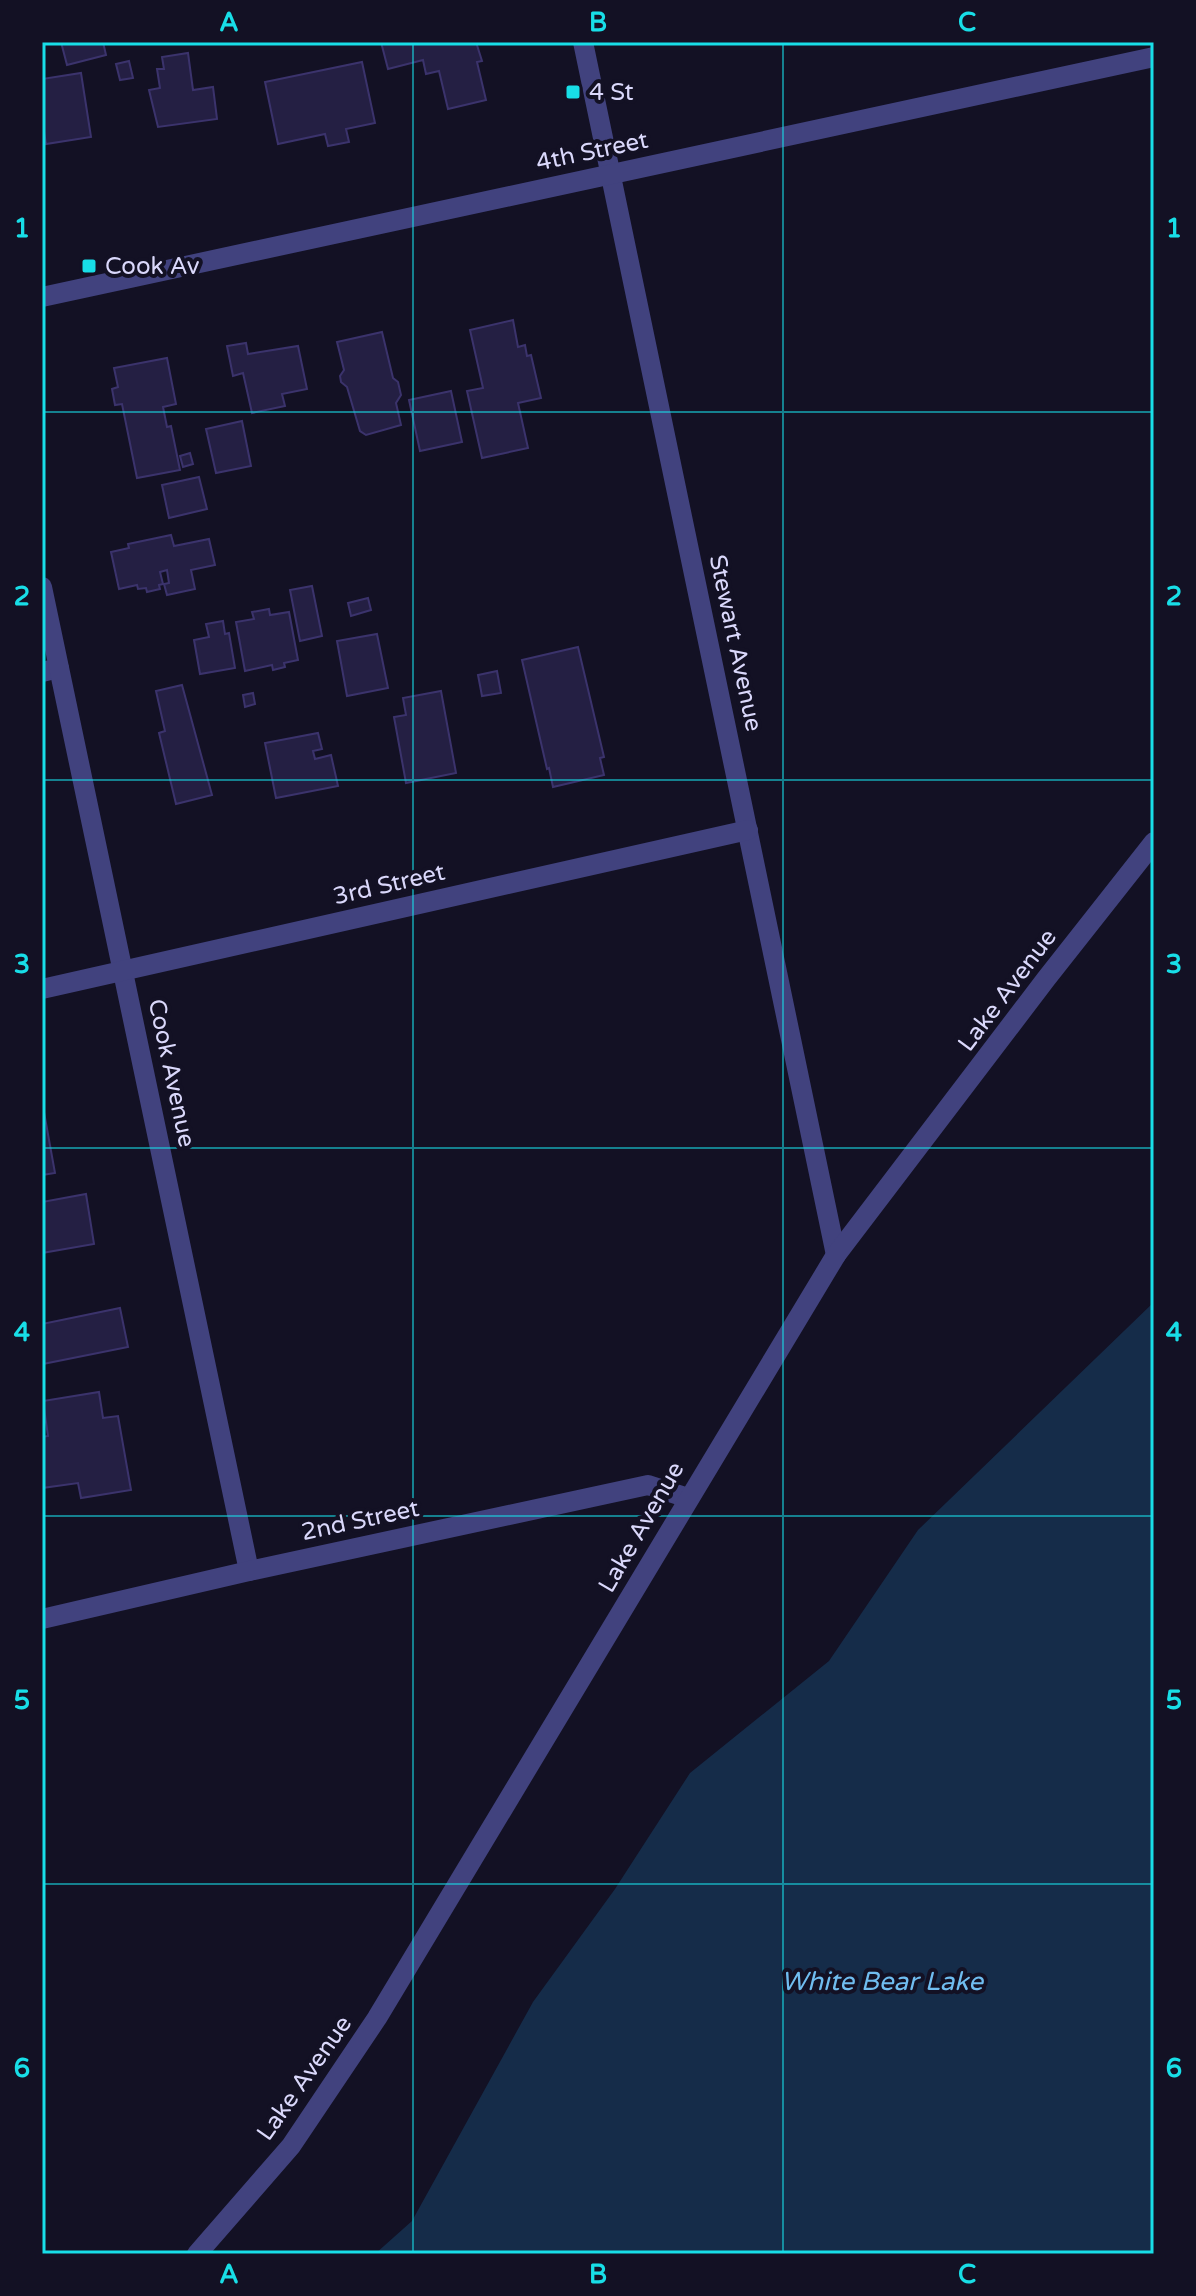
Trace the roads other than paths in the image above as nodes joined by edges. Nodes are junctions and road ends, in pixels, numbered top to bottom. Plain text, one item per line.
1 (583, 42) edge
2 (1154, 57) edge
3 (611, 173) junction
4 (42, 297) edge
5 (42, 587) edge
6 (51, 670) edge
7 (748, 830) junction
8 (1154, 842) edge
9 (124, 971) junction
10 (42, 989) edge
11 (836, 1255) junction
12 (688, 1498) junction
13 (249, 1571) junction
14 (42, 1619) edge
15 (197, 2254) edge

1 - 3 street, Stewart Avenue
2 - 3 street, 4th Street
3 - 4 street, 4th Street
3 - 7 street, Stewart Avenue
5 - 6 street, Cook Avenue
6 - 9 street, Cook Avenue
7 - 9 street, 3rd Street
7 - 11 street, Stewart Avenue
8 - 11 street, Lake Avenue
9 - 10 street, 3rd Street
9 - 13 street, Cook Avenue
11 - 12 street, Lake Avenue
12 - 13 street, 2nd Street
12 - 15 street, Lake Avenue
13 - 14 street, 2nd Street

